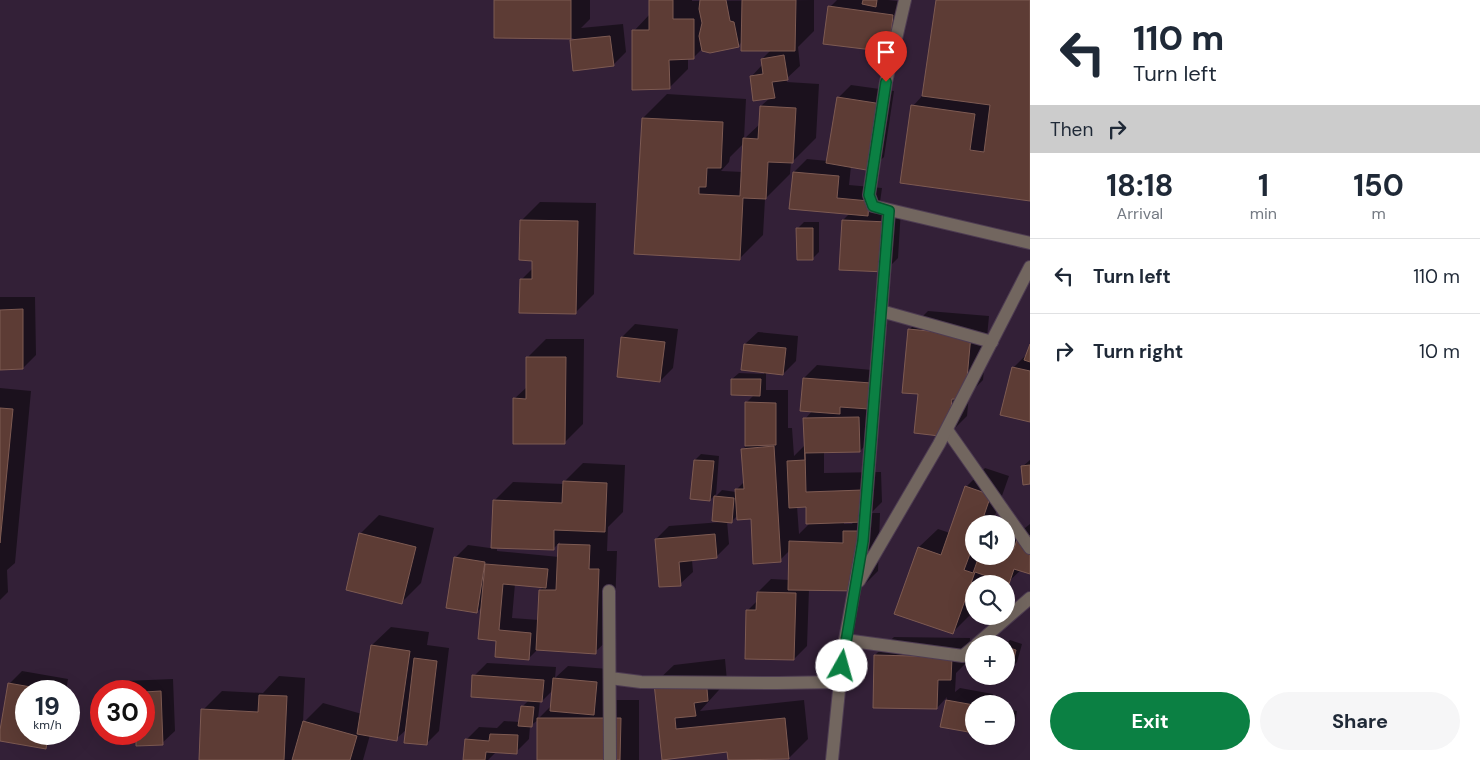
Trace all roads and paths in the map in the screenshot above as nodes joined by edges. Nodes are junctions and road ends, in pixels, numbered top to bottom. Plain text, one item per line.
1 (905, 0) edge
2 (889, 211) junction
3 (1030, 243) edge
4 (1030, 267) edge
5 (881, 311) junction
6 (992, 342) junction
7 (946, 430) junction
8 (1030, 548) edge
9 (854, 590) junction
10 (609, 591) dead end
11 (1030, 598) edge
12 (987, 635) edge
13 (845, 640) junction
14 (965, 654) edge
15 (610, 678) junction
16 (840, 682) junction
17 (610, 760) edge
18 (832, 760) edge

1 - 2 street
2 - 3 street
2 - 5 street
4 - 6 street
5 - 6 street
5 - 9 street
6 - 7 street
7 - 8 street
7 - 9 street
9 - 13 street
10 - 15 street
11 - 12 street
13 - 14 street
13 - 16 street
15 - 16 street
15 - 17 street
16 - 18 street

